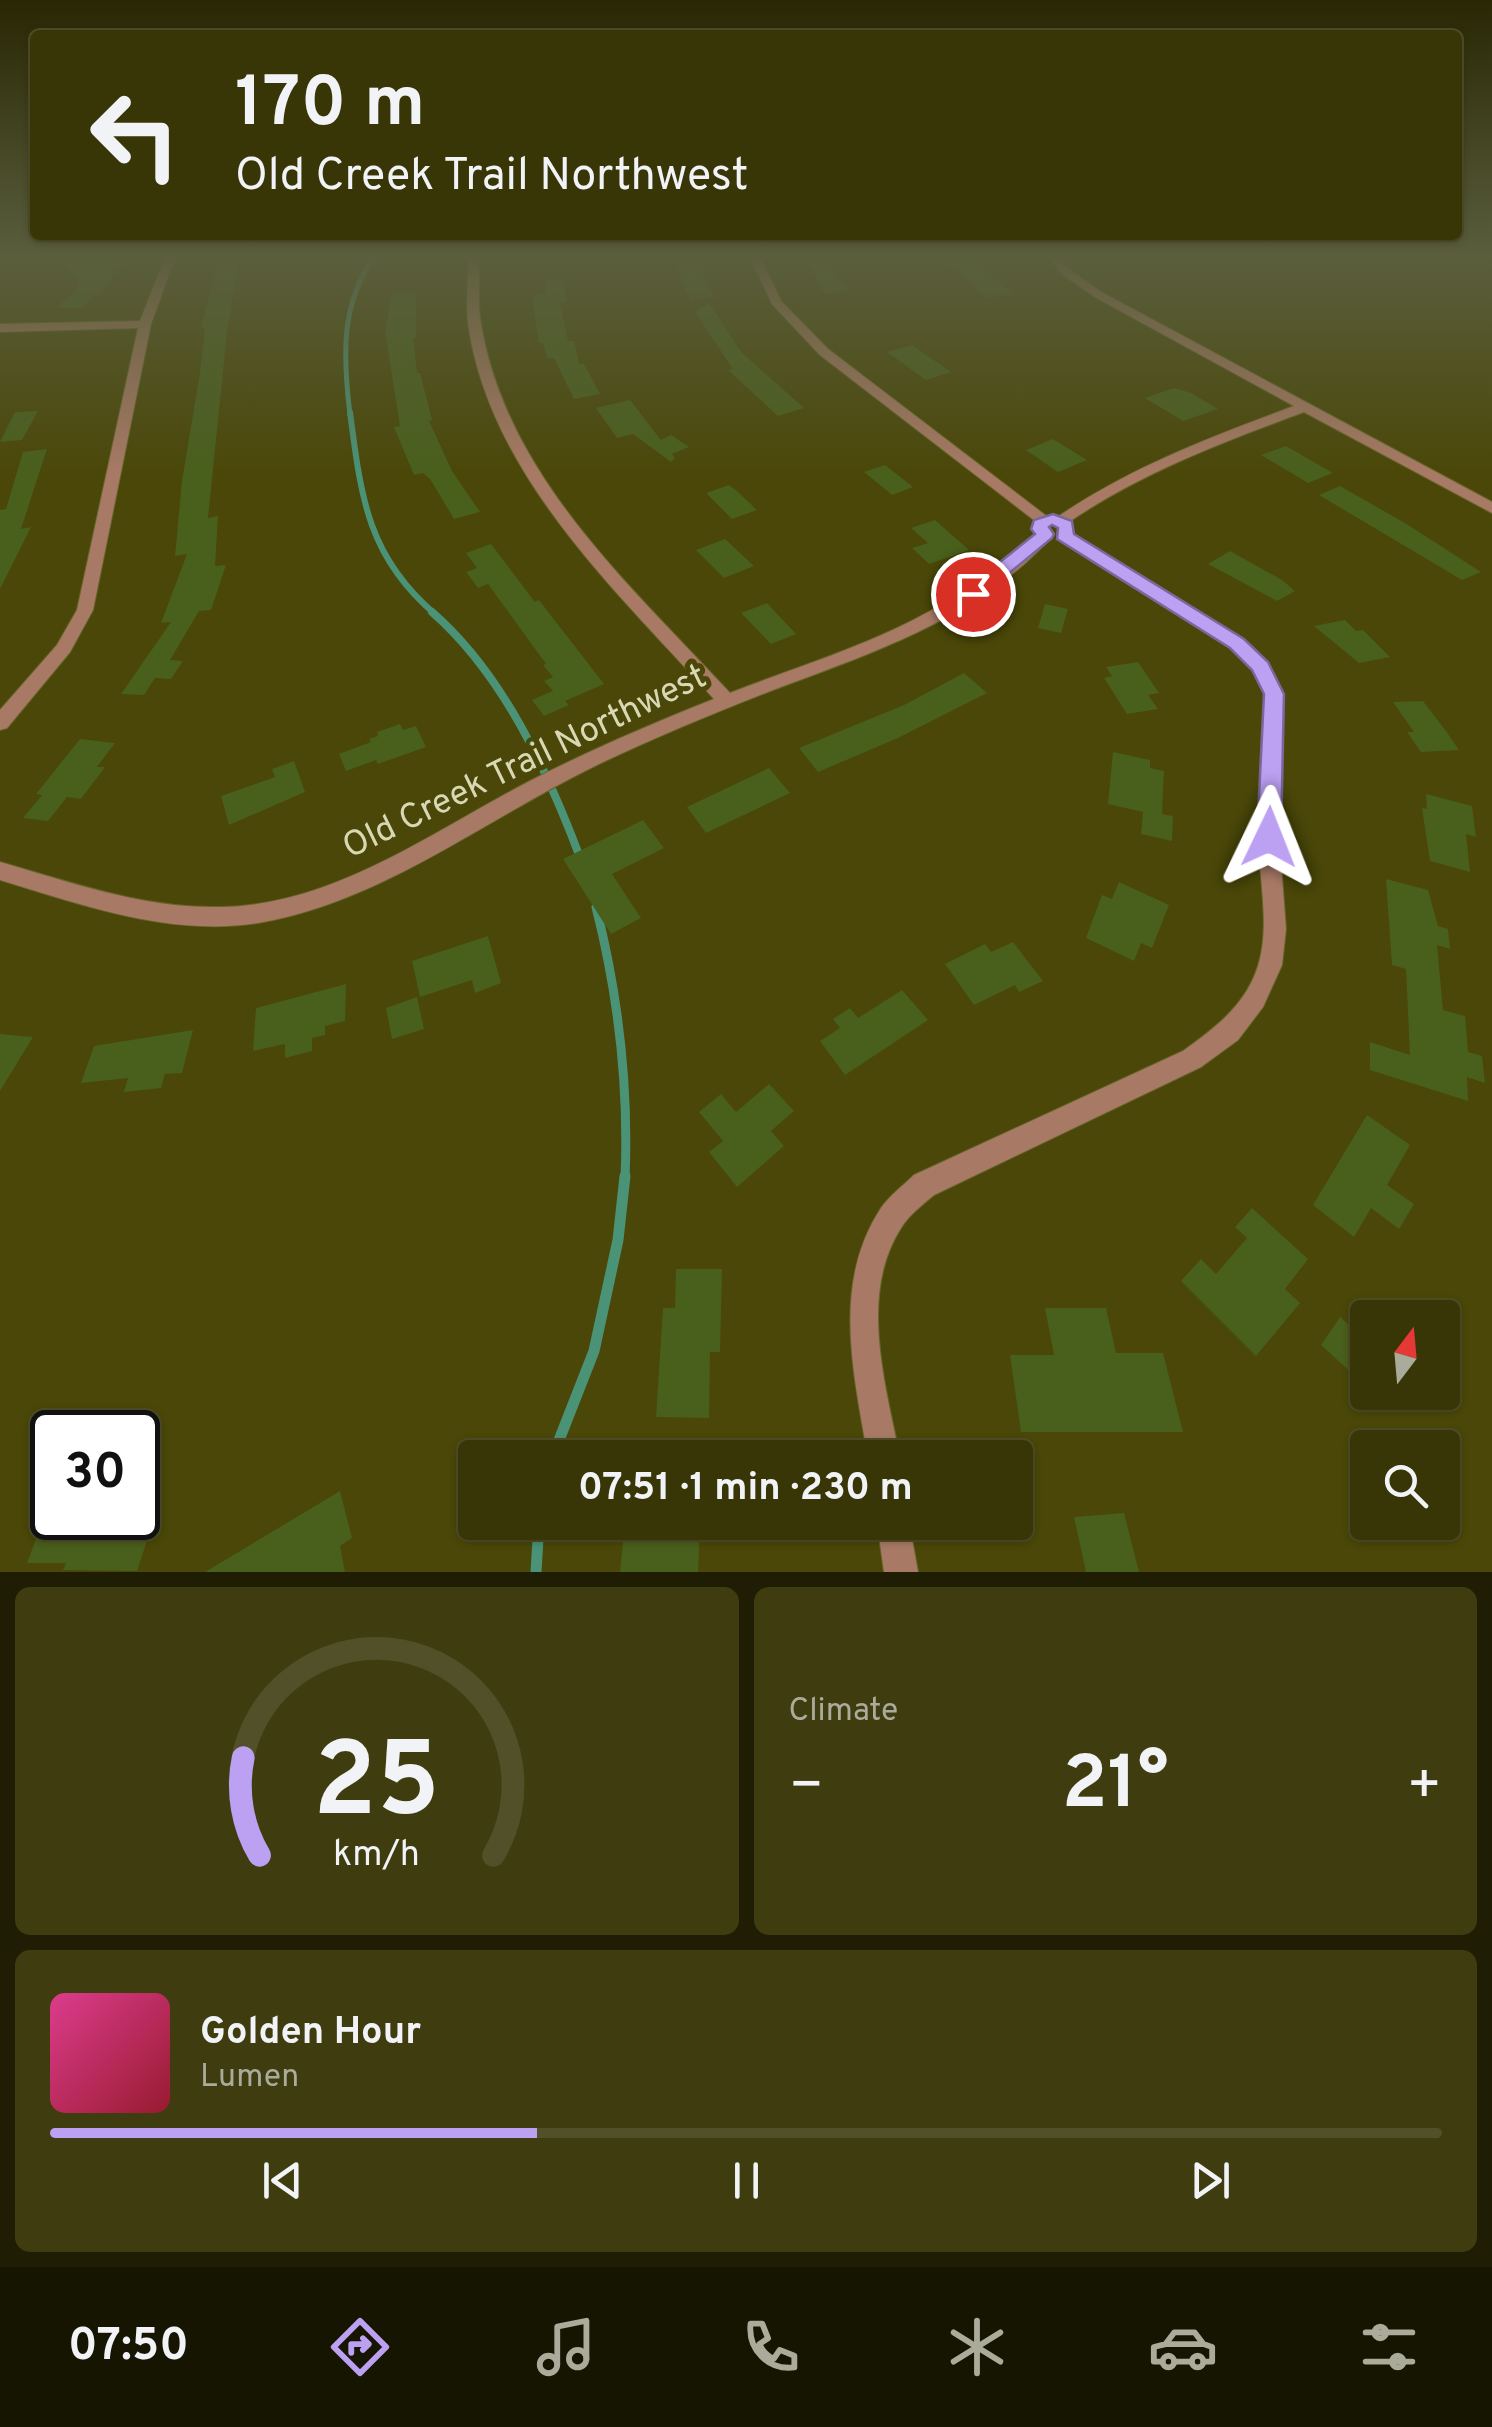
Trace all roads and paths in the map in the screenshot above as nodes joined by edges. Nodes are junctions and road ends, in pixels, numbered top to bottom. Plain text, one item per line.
1 (144, 328) edge
2 (474, 328) edge
3 (801, 328) edge
4 (1160, 328) edge
5 (1305, 407) junction
6 (1492, 508) edge
7 (1053, 528) junction
8 (727, 701) junction
9 (0, 723) edge
10 (0, 871) edge
11 (881, 1440) edge
12 (897, 1540) edge
13 (901, 1572) edge

1 - 9 street
2 - 8 street
3 - 7 street
4 - 5 street
5 - 6 street
5 - 7 street, Old Creek Trail Northwest
7 - 8 street, Old Creek Trail Northwest
7 - 11 street
8 - 10 street, Old Creek Trail Northwest
12 - 13 street

